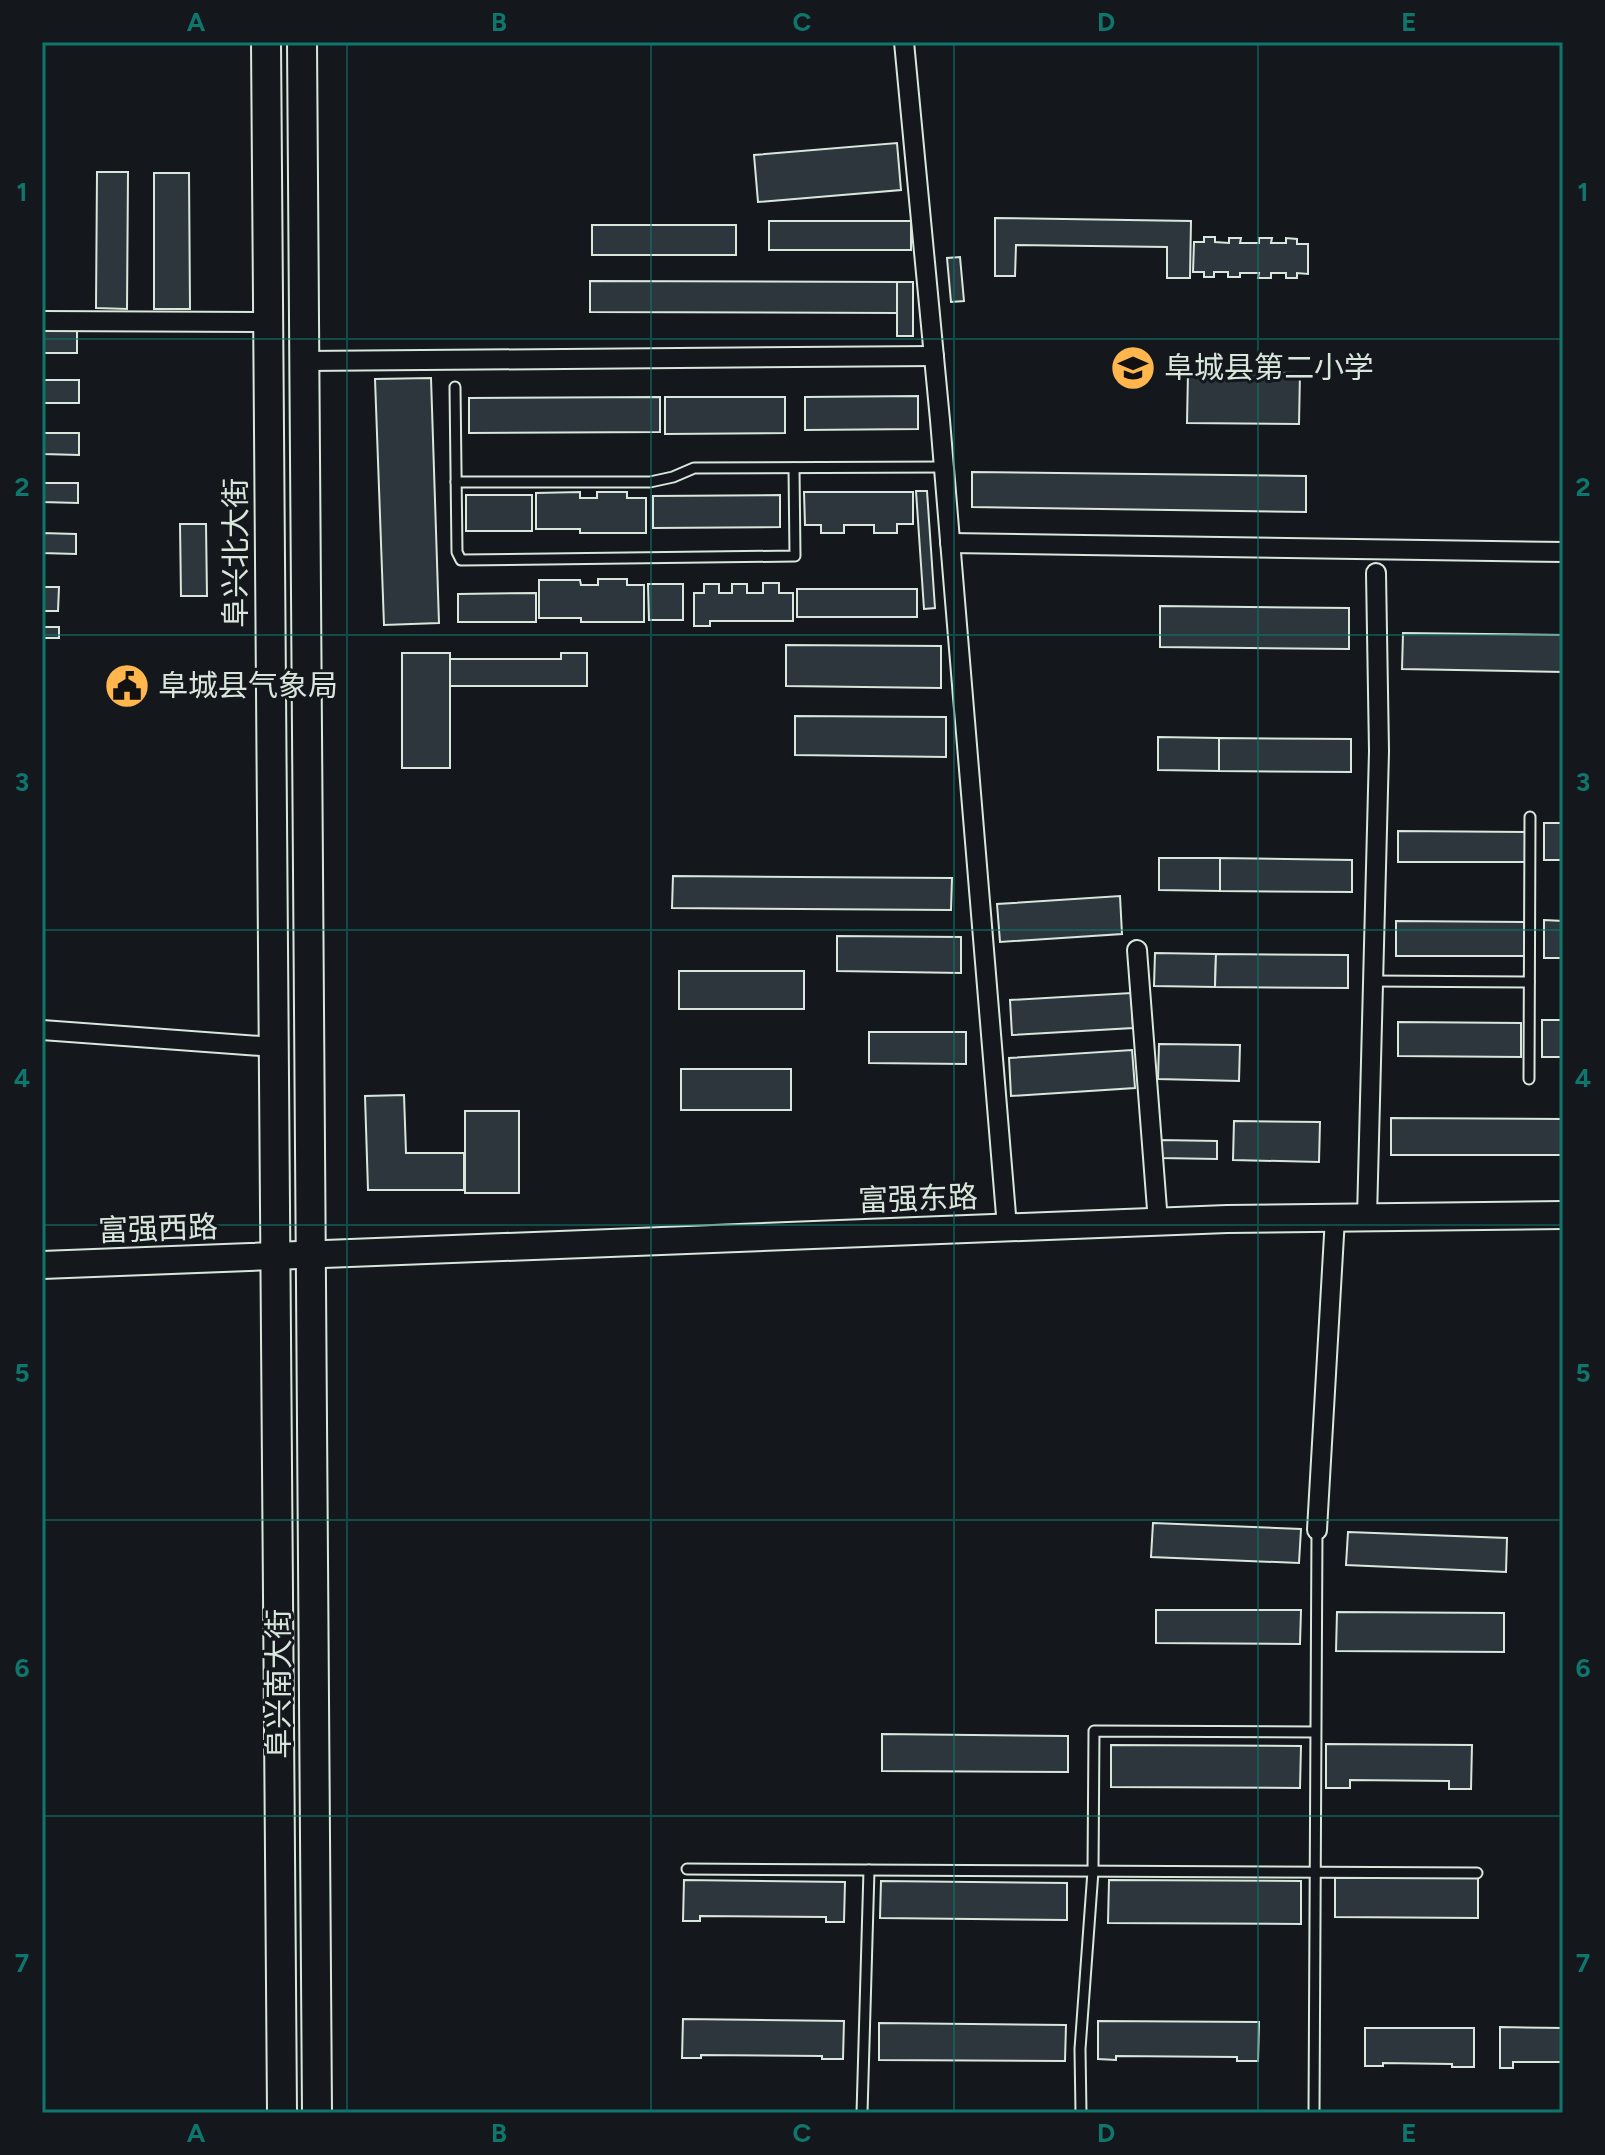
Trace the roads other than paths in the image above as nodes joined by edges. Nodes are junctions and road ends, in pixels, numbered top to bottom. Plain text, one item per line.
1 (266, 42) edge
2 (302, 42) edge
3 (904, 42) edge
4 (42, 321) edge
5 (268, 322) junction
6 (934, 356) junction
7 (305, 361) junction
8 (455, 387) dead end
9 (944, 467) junction
10 (794, 468) junction
11 (456, 482) junction
12 (950, 543) junction
13 (1563, 552) edge
14 (1376, 573) dead end
15 (1530, 817) dead end
16 (1137, 950) dead end
17 (1373, 981) junction
18 (1529, 982) junction
19 (42, 1030) edge
20 (274, 1047) junction
21 (1529, 1079) dead end
22 (1563, 1215) edge
23 (1367, 1217) junction
24 (1335, 1218) junction
25 (1158, 1222) junction
26 (1007, 1227) junction
27 (311, 1255) junction
28 (276, 1256) junction
29 (42, 1265) edge
30 (1317, 1530) joint
31 (1315, 1732) junction
32 (687, 1869) dead end
33 (869, 1870) junction
34 (1093, 1871) junction
35 (1314, 1872) junction
36 (1477, 1873) dead end
37 (282, 2113) edge
38 (317, 2113) edge
39 (862, 2113) edge
40 (1081, 2113) edge
41 (1314, 2113) edge

1 - 5 main road, 阜兴北大街
2 - 7 main road
3 - 6 street
4 - 5 street
5 - 20 main road, 阜兴北大街
6 - 7 street
6 - 9 street
7 - 27 main road
8 - 11 lane
9 - 10 lane
9 - 12 street
10 - 11 lane
10 - 11 lane
12 - 13 street
12 - 26 street
14 - 17 street
15 - 18 lane
16 - 25 street
17 - 18 lane
17 - 23 street
18 - 21 lane
19 - 20 street
20 - 28 main road, 阜兴北大街
22 - 23 street, 富强东路
23 - 24 street, 富强东路
24 - 25 street, 富强东路
24 - 30 street
25 - 26 street, 富强东路
26 - 27 street, 富强东路
27 - 28 street, 富强东路
27 - 38 main road, 阜兴南大街
28 - 29 street, 富强西路
28 - 37 main road, 阜兴南大街
30 - 31 lane
31 - 34 lane
31 - 35 lane
32 - 33 lane
33 - 34 lane
33 - 39 lane
34 - 35 lane
34 - 40 lane
35 - 36 lane
35 - 41 lane

